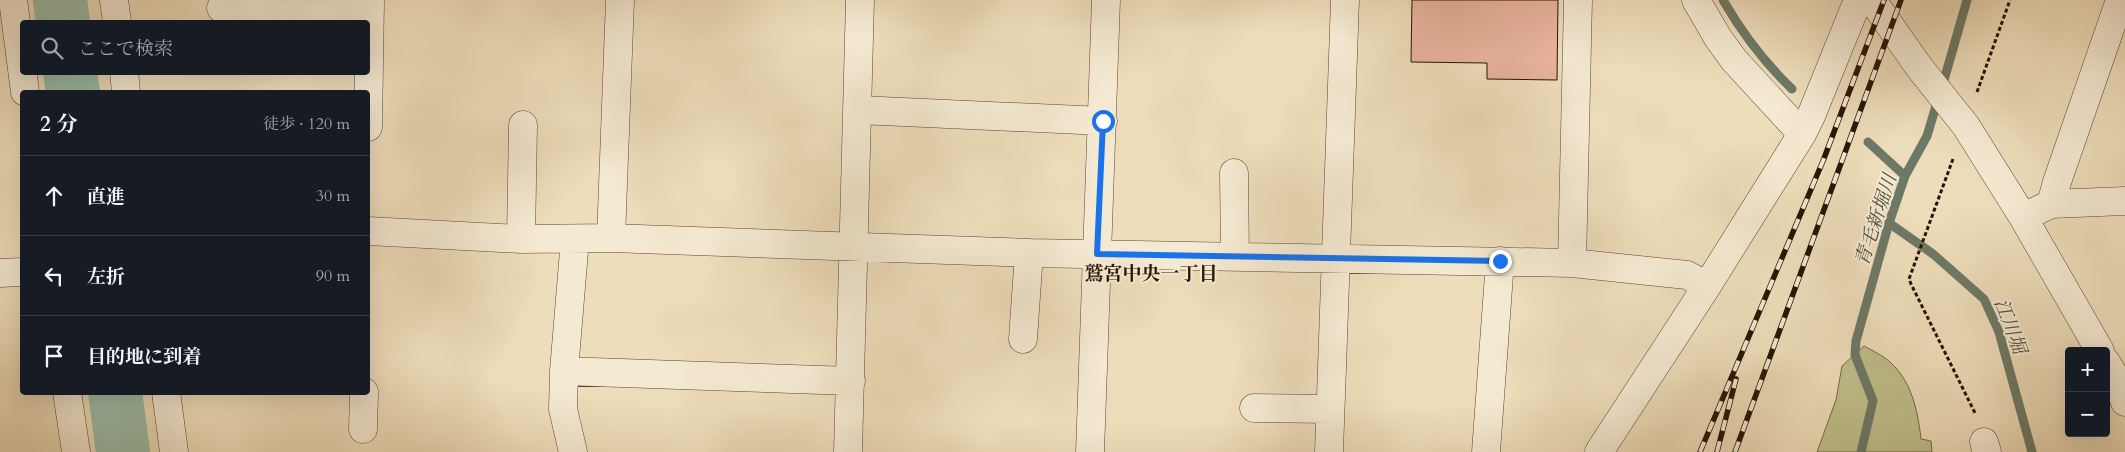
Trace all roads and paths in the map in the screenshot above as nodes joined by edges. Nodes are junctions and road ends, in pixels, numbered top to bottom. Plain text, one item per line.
1 (12, 0) edge
2 (114, 0) edge
3 (620, 0) edge
4 (860, 0) edge
5 (1106, 0) edge
6 (1345, 0) edge
7 (1578, 0) edge
8 (1696, 0) edge
9 (1858, 0) edge
10 (1872, 0) edge
11 (2010, 0) edge
12 (2120, 0) edge
13 (370, 5) edge
14 (221, 8) dead end
15 (117, 20) edge
16 (370, 20) edge
17 (20, 57) edge
18 (23, 75) edge
19 (124, 75) edge
20 (369, 75) edge
21 (25, 90) edge
22 (126, 90) edge
23 (369, 90) edge
24 (1976, 94) dead end
25 (859, 110) junction
26 (1103, 121) junction
27 (523, 125) dead end
28 (1802, 134) junction
29 (1953, 158) dead end
30 (1234, 173) dead end
31 (2125, 201) edge
32 (2051, 204) junction
33 (2023, 217) junction
34 (370, 231) edge
35 (521, 238) junction
36 (611, 238) junction
37 (575, 239) junction
38 (852, 246) junction
39 (1029, 253) junction
40 (1097, 254) junction
41 (1235, 256) junction
42 (1336, 259) junction
43 (1500, 261) junction
44 (1572, 263) junction
45 (20, 272) edge
46 (0, 273) edge
47 (1707, 286) junction
48 (1023, 339) dead end
49 (2098, 347) edge
50 (2110, 369) edge
51 (564, 372) junction
52 (851, 381) junction
53 (67, 395) edge
54 (166, 395) edge
55 (364, 395) edge
56 (2125, 402) edge
57 (1254, 408) dead end
58 (1330, 409) junction
59 (364, 429) dead end
60 (1986, 447) edge
61 (76, 452) edge
62 (174, 452) edge
63 (573, 452) edge
64 (848, 452) edge
65 (1090, 452) edge
66 (1329, 452) edge
67 (1486, 452) edge
68 (1599, 452) edge

1 - 17 street
2 - 15 street
3 - 36 street
4 - 25 street
5 - 26 street
6 - 42 street
7 - 44 street
8 - 28 street
9 - 28 street
10 - 33 street
11 - 24 path
12 - 32 street
13 - 14 street
13 - 16 street
18 - 21 street
19 - 22 street
20 - 23 street
25 - 26 street
25 - 38 street
26 - 40 street
27 - 35 street
28 - 47 street
29 - 60 path
30 - 41 street
31 - 32 street
32 - 33 street
33 - 49 street
34 - 35 street
35 - 37 street
36 - 37 street
36 - 38 street
37 - 51 street
38 - 39 street
38 - 52 street
39 - 40 street
39 - 48 street
40 - 41 street
40 - 65 street
41 - 42 street
42 - 43 street
42 - 58 street
43 - 44 street
43 - 67 street
44 - 47 street
45 - 46 street
47 - 68 street
50 - 56 street
51 - 52 street
51 - 63 street
52 - 64 street
53 - 61 street
54 - 62 street
55 - 59 street
57 - 58 street
58 - 66 street

